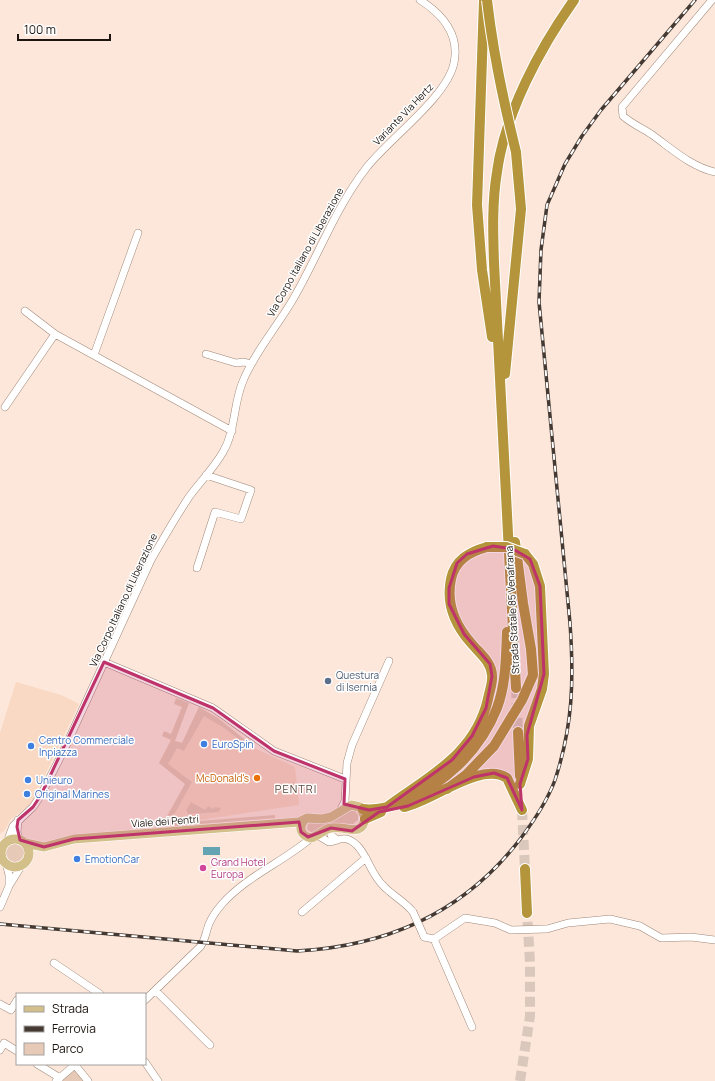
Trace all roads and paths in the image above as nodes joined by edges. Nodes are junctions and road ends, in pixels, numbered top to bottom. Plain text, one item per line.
1 (420, 0) edge
2 (486, 0) edge
3 (574, 0) edge
4 (712, 0) edge
5 (715, 172) edge
6 (358, 179) joint
7 (138, 233) dead end
8 (25, 311) dead end
9 (55, 334) junction
10 (206, 354) dead end
11 (94, 356) junction
12 (251, 364) junction
13 (500, 396) junction
14 (5, 407) dead end
15 (502, 427) junction
16 (232, 430) junction
17 (206, 475) junction
18 (507, 509) junction
19 (509, 557) junction
20 (197, 568) dead end
21 (389, 661) dead end
22 (104, 662) junction
23 (516, 688) tunnel mouth
24 (518, 732) tunnel mouth
25 (345, 779) junction
26 (520, 784) junction
27 (447, 790) junction
28 (346, 794) junction
29 (387, 807) junction
30 (341, 810) junction
31 (361, 811) junction
32 (18, 820) junction
33 (331, 828) junction
34 (307, 831) junction
35 (337, 840) junction
36 (23, 841) junction
37 (4, 843) edge
38 (44, 847) junction
39 (366, 858) junction
40 (3, 860) edge
41 (24, 864) junction
42 (525, 868) tunnel mouth
43 (9, 886) junction
44 (0, 907) edge
45 (302, 912) dead end
46 (527, 913) tunnel mouth
47 (434, 939) junction
48 (715, 940) edge
49 (54, 963) dead end
50 (156, 990) junction
51 (99, 993) edge
52 (146, 999) edge
53 (16, 1002) edge
54 (0, 1004) edge
55 (472, 1027) dead end
56 (210, 1045) dead end
57 (0, 1050) edge
58 (16, 1051) edge
59 (146, 1063) edge
60 (38, 1065) edge
61 (75, 1065) edge
62 (77, 1065) edge
63 (58, 1079) edge
64 (88, 1081) edge
65 (158, 1081) edge

1 - 6 street, Variante Via Hertz
2 - 13 highway
2 - 15 highway, bridge
3 - 13 highway
4 - 5 street
6 - 12 street, Via Corpo Italiano di Liberazione
7 - 11 street
8 - 9 street
9 - 11 street
9 - 14 street
10 - 12 street
11 - 16 street
12 - 16 street, Via Corpo Italiano di Liberazione
13 - 15 highway
15 - 18 highway
16 - 17 street, Via Corpo Italiano di Liberazione
17 - 20 street
17 - 22 street, Via Corpo Italiano di Liberazione
18 - 19 highway, Strada Statale 85 Venafrana
18 - 27 highway
19 - 23 highway, Strada Statale 85 Venafrana
19 - 29 highway
21 - 25 street
22 - 25 street
22 - 32 street, Via Corpo Italiano di Liberazione
24 - 26 highway
25 - 28 street
26 - 27 highway
26 - 29 highway, bridge
27 - 31 highway
28 - 30 street
28 - 31 street
29 - 31 highway
30 - 31 main road, Viale dei Pentri
30 - 34 main road, Viale dei Pentri
31 - 33 main road
32 - 36 street
32 - 37 street, Via Corpo Italiano di Liberazione
33 - 34 main road
33 - 35 street
34 - 35 street
34 - 38 main road, Viale dei Pentri
34 - 50 street
35 - 39 street
36 - 37 main road
36 - 38 main road, Viale dei Pentri
36 - 41 main road
37 - 40 main road
38 - 41 main road, Viale dei Pentri
39 - 45 street
39 - 47 street, bridge
40 - 41 main road
40 - 43 street
41 - 43 street
42 - 46 highway
43 - 44 street
47 - 48 street
47 - 55 street
49 - 51 street
50 - 52 street
50 - 56 street
53 - 54 street
57 - 58 street
59 - 65 street
60 - 63 street
61 - 63 street
62 - 64 street

